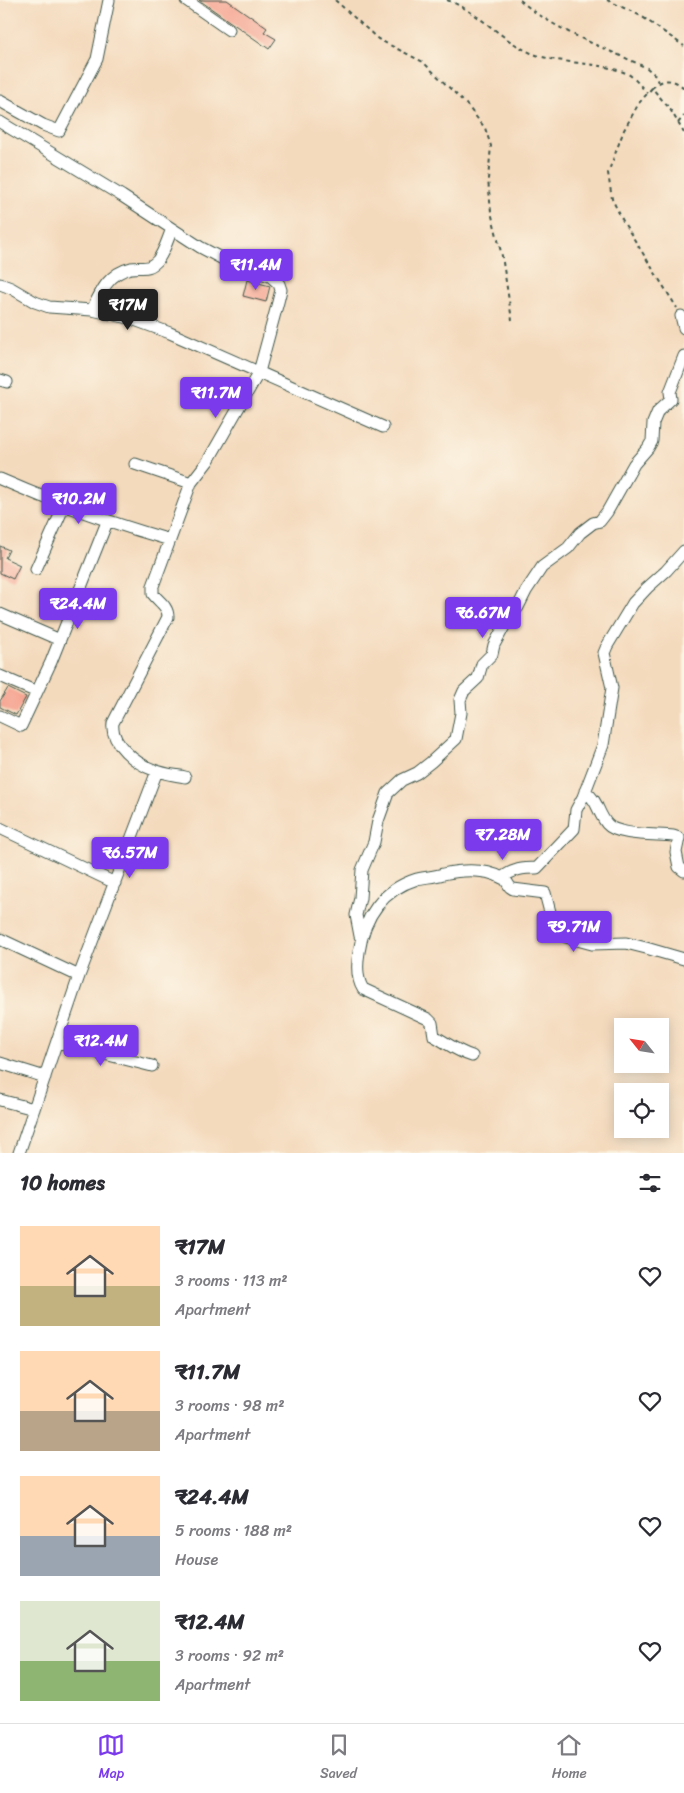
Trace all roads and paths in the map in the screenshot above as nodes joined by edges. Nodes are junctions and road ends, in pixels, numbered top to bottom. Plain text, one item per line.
1 (108, 0) edge
2 (186, 0) edge
3 (335, 0) edge
4 (447, 0) edge
5 (520, 0) edge
6 (607, 0) edge
7 (229, 30) dead end
8 (684, 46) edge
9 (658, 82) junction
10 (652, 88) junction
11 (684, 88) edge
12 (647, 93) junction
13 (0, 101) edge
14 (684, 116) edge
15 (0, 122) edge
16 (678, 123) junction
17 (684, 133) edge
18 (172, 229) junction
19 (0, 284) edge
20 (92, 310) junction
21 (681, 316) joint
22 (512, 320) dead end
23 (684, 328) edge
24 (684, 356) edge
25 (259, 372) junction
26 (383, 427) dead end
27 (135, 464) dead end
28 (0, 479) edge
29 (191, 483) junction
30 (64, 506) junction
31 (107, 522) junction
32 (170, 540) junction
33 (684, 550) edge
34 (36, 569) dead end
35 (0, 614) edge
36 (60, 640) junction
37 (0, 676) edge
38 (37, 692) junction
39 (0, 716) edge
40 (158, 771) junction
41 (185, 777) dead end
42 (585, 791) junction
43 (0, 828) edge
44 (684, 871) edge
45 (502, 878) junction
46 (115, 883) junction
47 (0, 939) edge
48 (360, 940) junction
49 (684, 959) edge
50 (79, 976) junction
51 (57, 1042) junction
52 (472, 1056) dead end
53 (0, 1064) edge
54 (152, 1066) dead end
55 (45, 1077) junction
56 (0, 1100) edge
57 (34, 1110) junction
58 (20, 1153) edge

1 - 13 street
2 - 7 street
3 - 22 path
4 - 12 path
5 - 9 path
6 - 8 path
9 - 10 path
9 - 11 path
10 - 12 path
10 - 16 path
12 - 21 path
14 - 16 path
15 - 18 street
16 - 17 path
18 - 20 street
18 - 25 street
19 - 20 street
20 - 25 street
21 - 23 street
24 - 48 street
25 - 26 street
25 - 29 street
27 - 29 street
28 - 30 street
29 - 32 street
30 - 31 street
30 - 34 street
31 - 32 street
31 - 36 street
32 - 40 street
33 - 42 street
35 - 36 street
36 - 38 street
37 - 38 street
38 - 39 street
40 - 41 street
40 - 46 street
42 - 44 street
42 - 45 street
43 - 46 street
45 - 48 street
45 - 49 street
46 - 50 street
47 - 50 street
48 - 52 street
50 - 51 street
51 - 54 street
51 - 55 street
53 - 55 street
55 - 57 street
56 - 57 street
57 - 58 street

